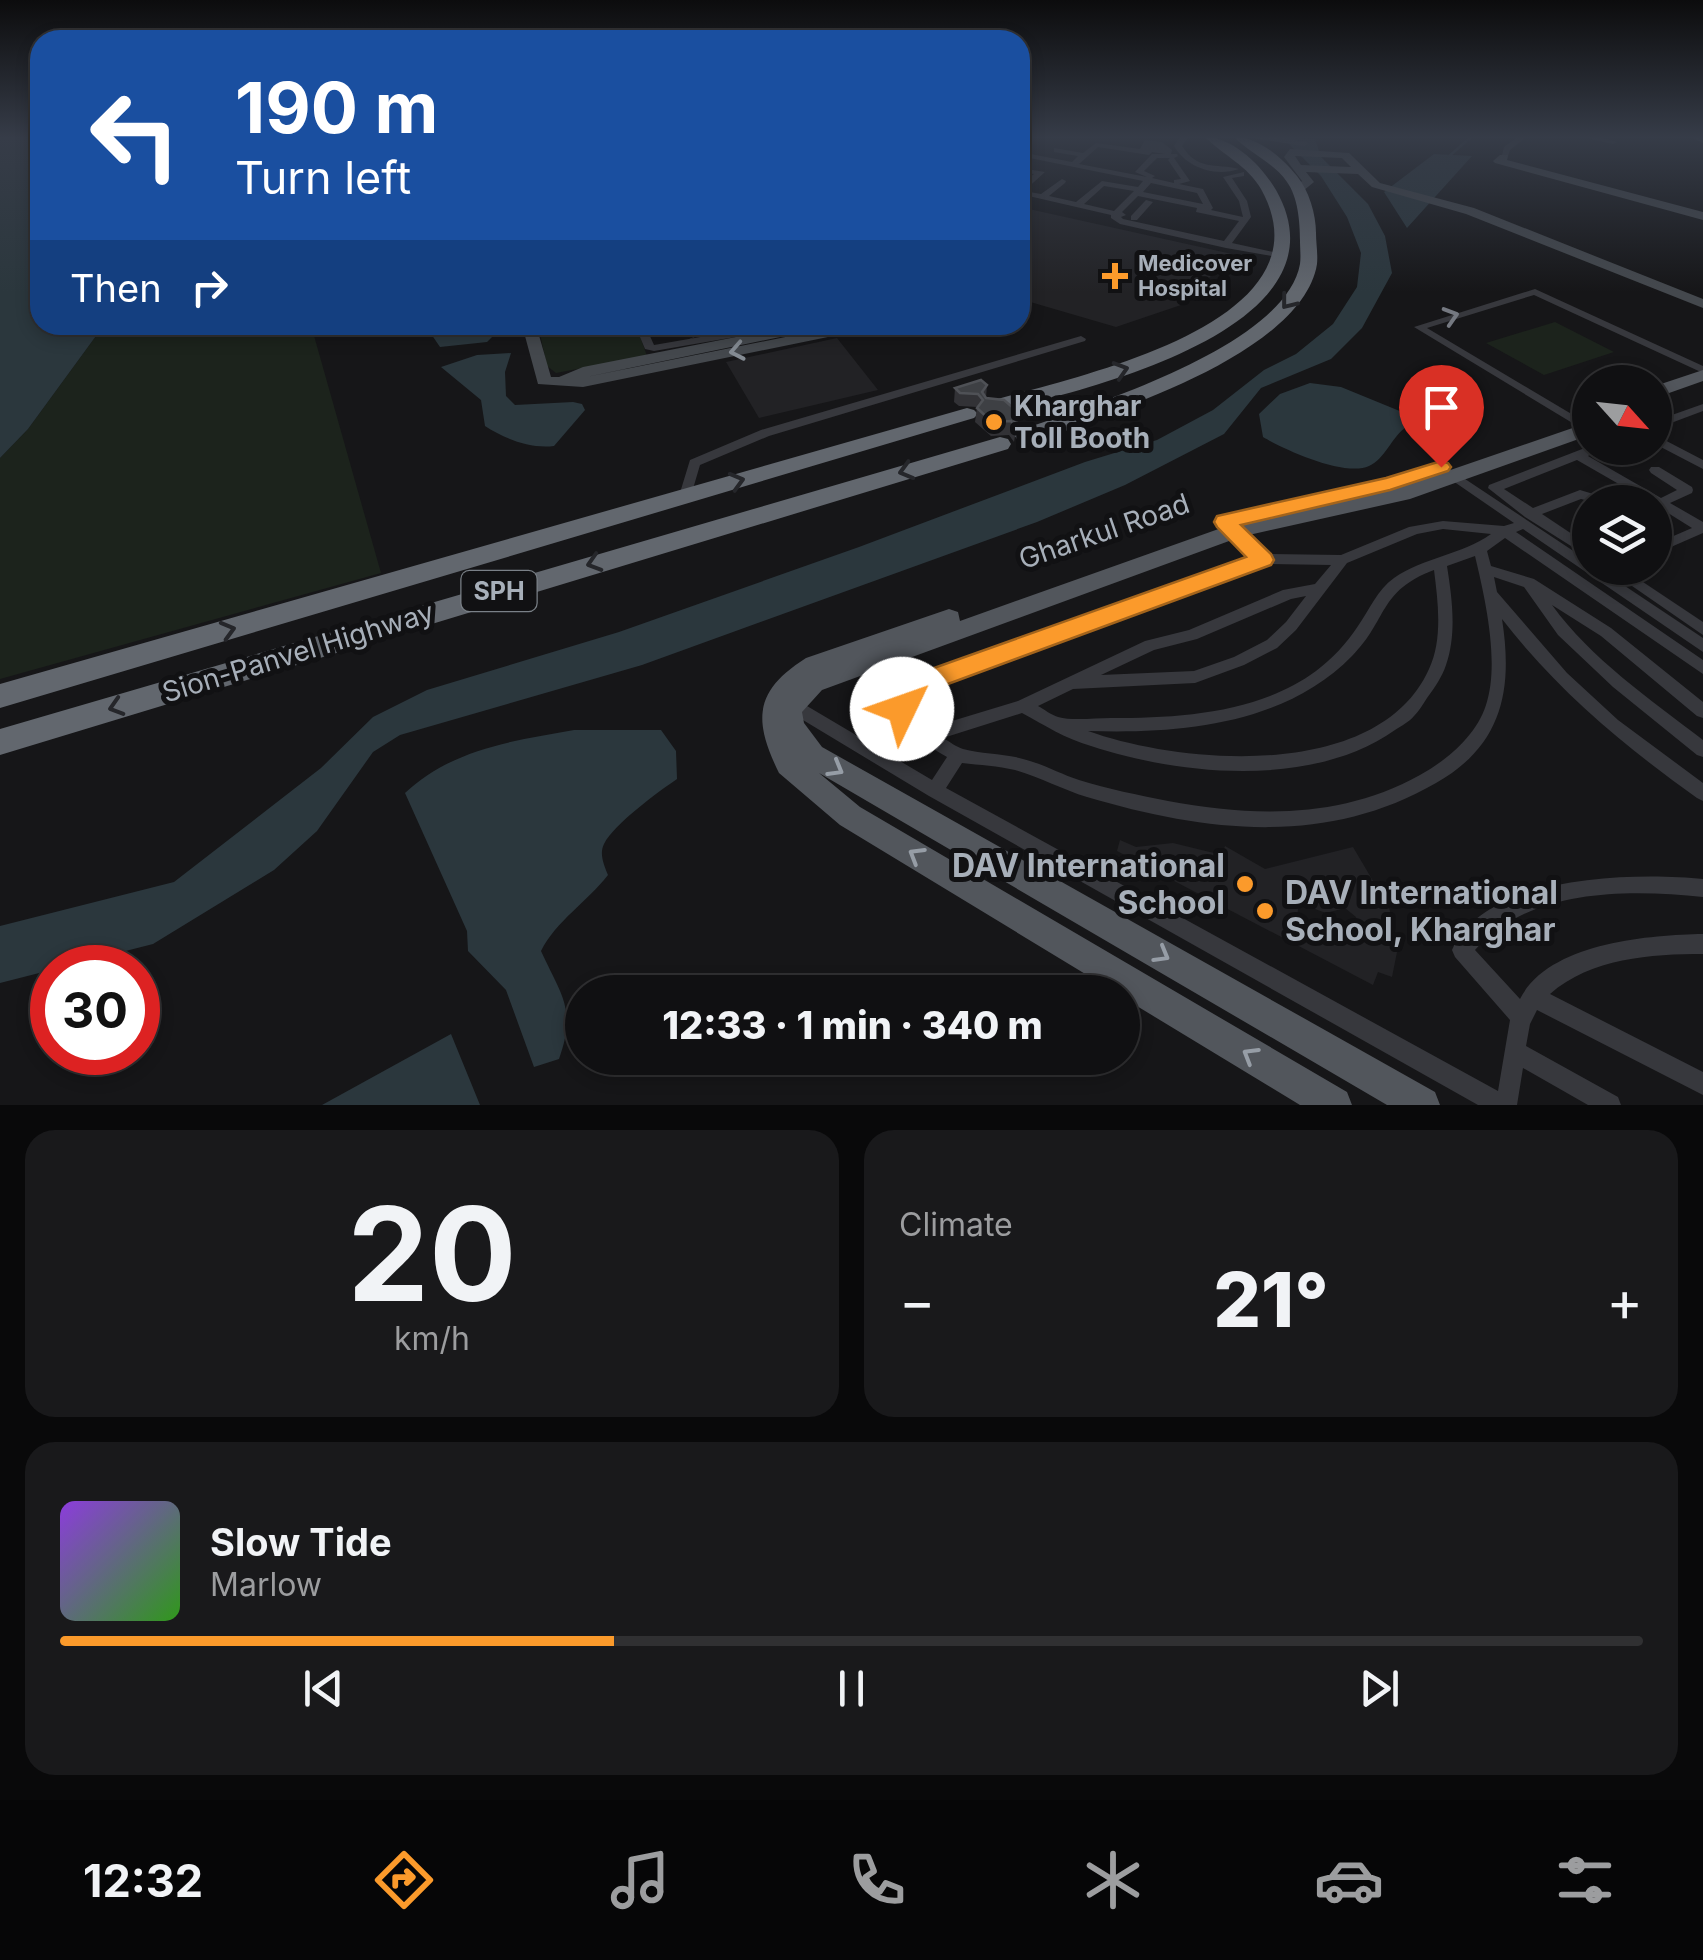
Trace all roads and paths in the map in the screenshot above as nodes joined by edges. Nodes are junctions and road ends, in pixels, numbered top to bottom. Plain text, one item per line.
1 (1052, 189) edge
2 (1094, 189) edge
3 (1119, 189) edge
4 (1143, 189) edge
5 (1150, 189) edge
6 (1193, 189) edge
7 (1235, 189) edge
8 (1255, 189) edge
9 (1271, 189) edge
10 (1279, 189) edge
11 (1299, 189) edge
12 (1398, 189) edge
13 (1614, 189) edge
14 (1030, 193) edge
15 (1141, 195) junction
16 (1043, 196) junction
17 (1078, 205) junction
18 (1115, 208) junction
19 (1209, 208) junction
20 (1277, 210) junction
21 (1304, 211) junction
22 (1703, 213) edge
23 (1134, 218) junction
24 (1246, 218) junction
25 (1228, 243) junction
26 (1280, 256) junction
27 (1703, 301) edge
28 (532, 335) edge
29 (644, 335) edge
30 (740, 335) edge
31 (817, 335) edge
32 (1081, 339) dead end
33 (693, 344) junction
34 (1642, 346) dead end
35 (1682, 362) junction
36 (1703, 373) edge
37 (562, 382) junction
38 (1517, 384) dead end
39 (1672, 385) edge
40 (1703, 389) edge
41 (1672, 400) edge
42 (1548, 403) junction
43 (994, 406) edge
44 (1703, 407) edge
45 (967, 414) dead end
46 (1572, 416) edge
47 (1672, 421) edge
48 (1572, 424) edge
49 (1026, 436) dead end
50 (1672, 438) edge
51 (1000, 444) dead end
52 (1672, 448) edge
53 (1703, 456) edge
54 (1572, 457) edge
55 (1594, 465) edge
56 (1703, 465) edge
57 (1655, 470) dead end
58 (1448, 472) junction
59 (1625, 485) edge
60 (686, 496) junction
61 (1572, 498) edge
62 (1672, 498) edge
63 (1672, 512) edge
64 (1527, 519) junction
65 (1230, 526) junction
66 (1703, 528) edge
67 (1505, 531) junction
68 (1672, 542) edge
69 (1572, 543) edge
70 (1572, 548) edge
71 (1480, 549) junction
72 (1262, 560) junction
73 (1342, 560) junction
74 (1440, 563) junction
75 (1485, 569) junction
76 (1529, 583) junction
77 (1626, 585) edge
78 (1631, 585) edge
79 (1318, 589) junction
80 (1488, 590) junction
81 (1703, 629) edge
82 (1703, 646) edge
83 (1703, 668) edge
84 (1071, 683) junction
85 (0, 696) edge
86 (793, 702) junction
87 (1023, 706) junction
88 (1703, 711) edge
89 (1058, 724) junction
90 (926, 736) junction
91 (0, 742) edge
92 (1703, 750) edge
93 (958, 756) junction
94 (935, 791) junction
95 (1703, 793) edge
96 (1703, 888) edge
97 (1086, 912) junction
98 (1703, 944) edge
99 (1069, 947) junction
100 (1532, 996) junction
101 (1521, 1016) junction
102 (1515, 1052) junction
103 (1703, 1084) edge
104 (1334, 1105) edge
105 (1422, 1105) edge
106 (1503, 1105) edge
107 (1610, 1105) edge

1 - 16 street
2 - 17 street
3 - 15 street
4 - 15 street
5 - 15 street
6 - 19 street
7 - 24 street
8 - 20 highway
9 - 20 highway
10 - 21 highway
11 - 21 highway
12 - 27 street
13 - 22 street
14 - 16 street
15 - 18 street
15 - 19 street
15 - 23 street
15 - 24 street
16 - 17 street
17 - 18 street
18 - 23 street
18 - 25 street
19 - 24 street
20 - 26 highway
21 -> 49 highway
23 - 25 street
24 - 25 street
25 - 26 street
43 -> 26 highway
28 - 37 street
29 - 33 street
30 - 33 street
31 -> 37 street
32 - 60 street
33 - 37 street
34 - 35 street
35 - 36 street
42 -> 35 street
36 - 39 main road
38 - 42 street
40 - 41 main road
42 - 46 street
44 - 47 street
60 -> 45 highway, Sion-Panvel Highway / SPH
48 - 58 main road, Gharkul Road
50 - 53 street
51 -> 91 highway, Sion-Panvel Highway / SPH
52 - 56 street
54 - 64 street
55 - 59 street
57 - 62 street
58 - 64 street
58 - 65 main road, Gharkul Road
85 -> 60 highway, Sion-Panvel Highway / SPH
61 - 64 street
63 - 66 street
64 - 67 street
64 - 69 street
64 - 70 street
65 - 72 street
65 - 86 main road, Gharkul Road
99 -> 65 main road, Gharkul Road
66 - 68 street
67 - 71 street
67 - 73 street
67 - 83 street
71 - 74 street
71 - 75 street
72 - 73 street
72 - 90 street
73 - 79 street
74 - 89 street
74 - 89 street
75 - 76 street
75 - 80 street
76 - 88 street
76 - 92 street
77 - 82 street
78 - 81 street
79 - 84 street
79 - 84 street
80 - 93 street
80 - 95 street
84 - 87 street
86 - 94 street
86 -> 97 main road
87 - 89 street
87 - 90 street
90 - 93 street
93 - 94 street
94 - 106 street
96 - 101 street
97 - 99 main road
97 -> 105 main road
98 - 100 street
104 -> 99 main road
100 - 101 street
100 - 103 street
101 - 102 street
102 - 106 street
102 - 107 street

